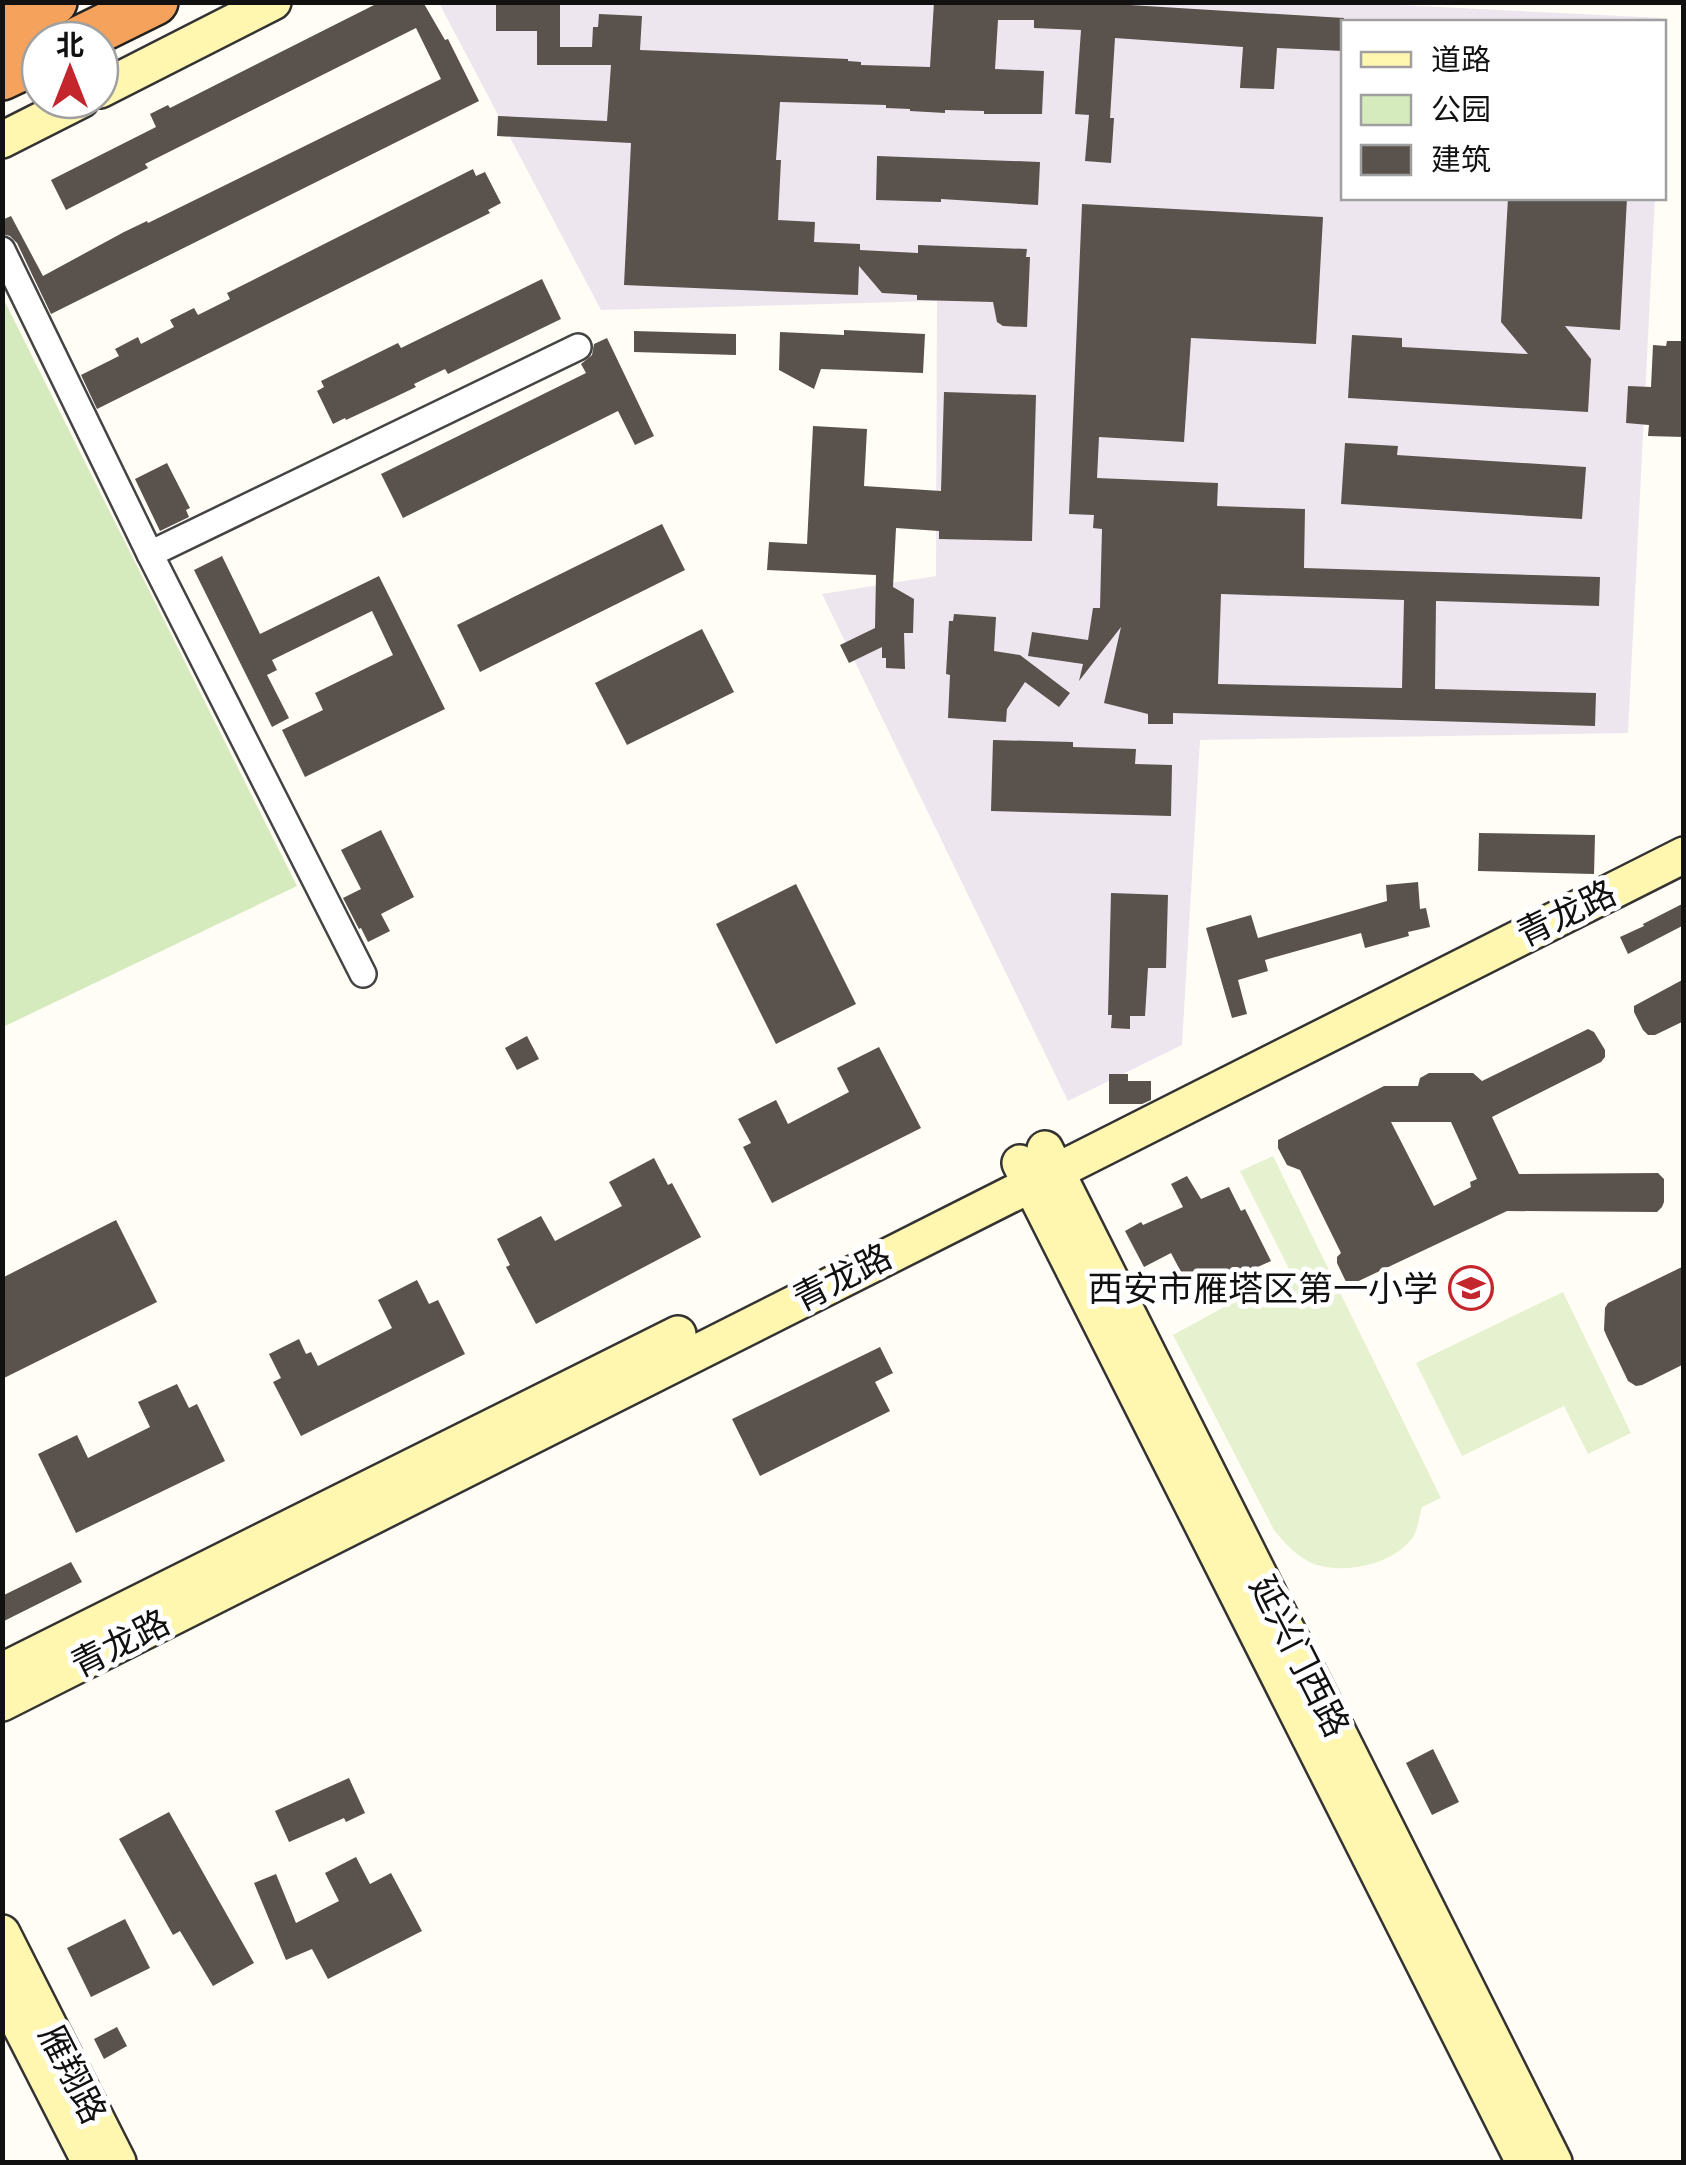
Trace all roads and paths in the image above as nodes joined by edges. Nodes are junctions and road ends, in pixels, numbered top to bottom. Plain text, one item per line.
1 (54, 2) edge
2 (155, 2) edge
3 (174, 2) edge
4 (273, 2) edge
5 (119, 20) edge
6 (2, 30) edge
7 (120, 30) edge
8 (120, 80) edge
9 (42, 120) edge
10 (2, 140) edge
11 (2, 250) edge
12 (578, 346) dead end
13 (150, 554) junction
14 (1684, 828) edge
15 (1684, 855) edge
16 (363, 974) dead end
17 (1038, 1166) junction
18 (2, 1671) edge
19 (2, 1702) edge
20 (2, 1932) edge
21 (2, 1990) edge
22 (90, 2162) edge
23 (118, 2162) edge
24 (1524, 2162) edge
25 (1554, 2162) edge

1 - 6 highway
2 - 5 highway
3 - 7 street
4 - 8 street
9 - 10 street
11 - 13 street
12 - 13 street
13 - 16 street
14 - 17 street, 青龙路
15 - 17 street, 青龙路
17 - 18 street, 青龙路
17 - 19 street, 青龙路
17 - 24 street, 延兴门西路
17 - 25 street, 延兴门西路
20 - 23 street, 雁翔路
21 - 22 street, 雁翔路

